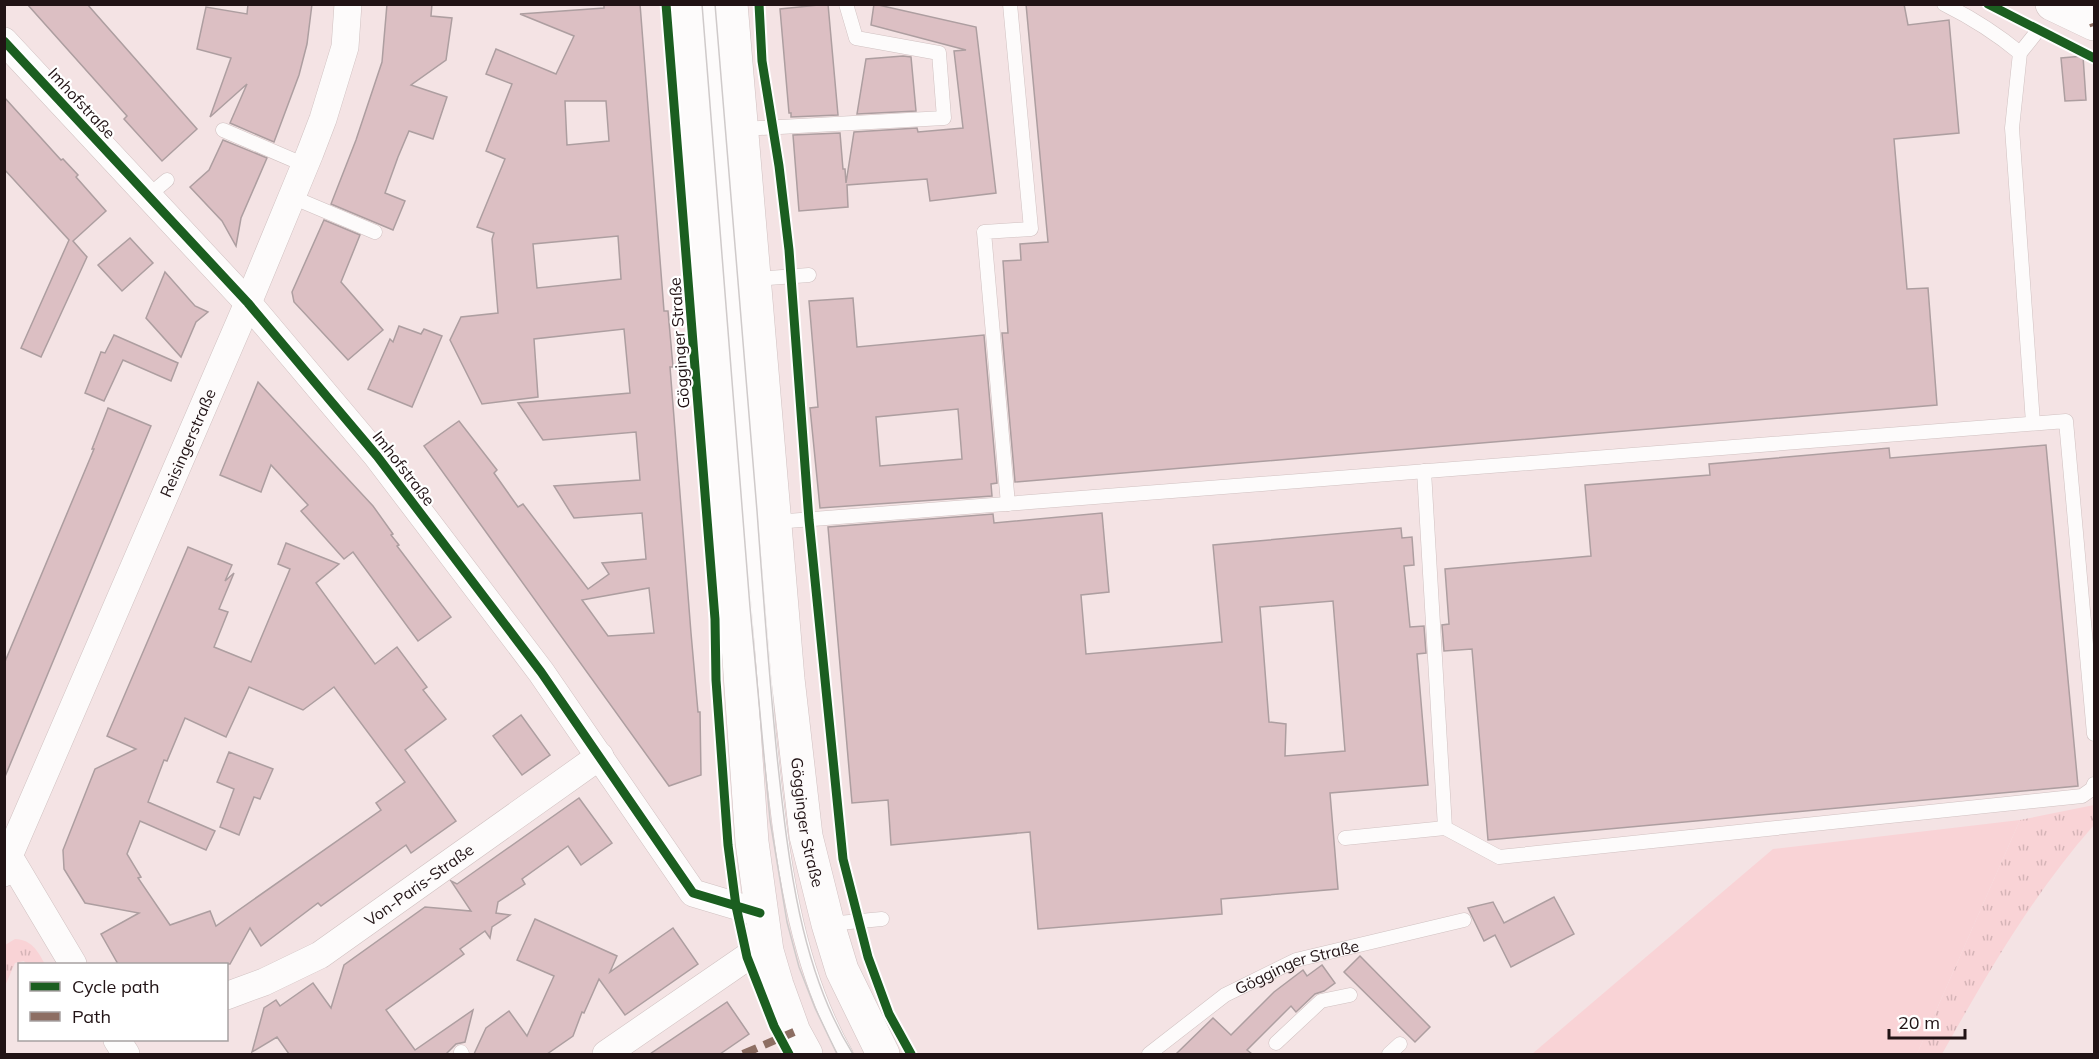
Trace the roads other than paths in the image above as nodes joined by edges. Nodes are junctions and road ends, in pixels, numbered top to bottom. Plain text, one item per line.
1 (348, 4) edge
2 (687, 4) edge
3 (709, 4) edge
4 (731, 4) edge
5 (846, 4) edge
6 (1010, 4) edge
7 (1944, 4) edge
8 (2052, 4) edge
9 (2094, 23) edge
10 (2036, 33) dead end
11 (4, 41) edge
12 (2020, 53) junction
13 (743, 129) junction
14 (223, 130) dead end
15 (305, 165) junction
16 (292, 197) junction
17 (375, 232) dead end
18 (809, 275) dead end
19 (754, 279) junction
20 (248, 303) junction
21 (2033, 423) junction
22 (1424, 471) junction
23 (1008, 504) junction
24 (775, 522) junction
25 (2094, 734) edge
26 (600, 756) junction
27 (2094, 784) edge
28 (1445, 828) junction
29 (1345, 838) dead end
30 (6, 859) edge
31 (760, 913) junction
32 (882, 920) dead end
33 (1464, 920) dead end
34 (828, 924) junction
35 (767, 951) junction
36 (72, 963) edge
37 (228, 995) edge
38 (1350, 995) dead end
39 (118, 1041) edge
40 (1276, 1043) dead end
41 (1400, 1044) dead end
42 (126, 1054) edge
43 (606, 1054) edge
44 (806, 1054) edge
45 (846, 1054) edge
46 (883, 1054) edge
47 (1149, 1054) edge
48 (1389, 1054) edge

1 - 15 street, Reisingerstraße
2 - 31 main road, Gögginger Straße
3 - 45 lane
4 - 13 main road, Gögginger Straße
5 - 13 lane
6 - 23 lane
7 - 12 lane
8 - 9 main road
10 - 12 lane
11 - 20 street, Imhofstraße
12 - 21 lane
13 - 19 main road, Gögginger Straße
14 - 15 lane
15 - 16 street, Reisingerstraße
16 - 17 lane
16 - 20 street, Reisingerstraße
18 - 19 lane
19 - 24 main road, Gögginger Straße
20 - 26 street, Imhofstraße
20 - 30 street, Reisingerstraße
21 - 22 lane
21 - 25 lane
22 - 23 lane
22 - 28 lane
23 - 24 lane
24 - 34 main road, Gögginger Straße
26 - 31 street, Imhofstraße
26 - 37 street, Von-Paris-Straße
27 - 28 lane
28 - 29 lane
30 - 36 street
31 - 35 main road, Gögginger Straße
32 - 34 lane
33 - 47 lane, Gögginger Straße
34 - 46 main road, Gögginger Straße
35 - 43 street
35 - 44 main road, Gögginger Straße
38 - 40 lane
39 - 42 street
41 - 48 lane

